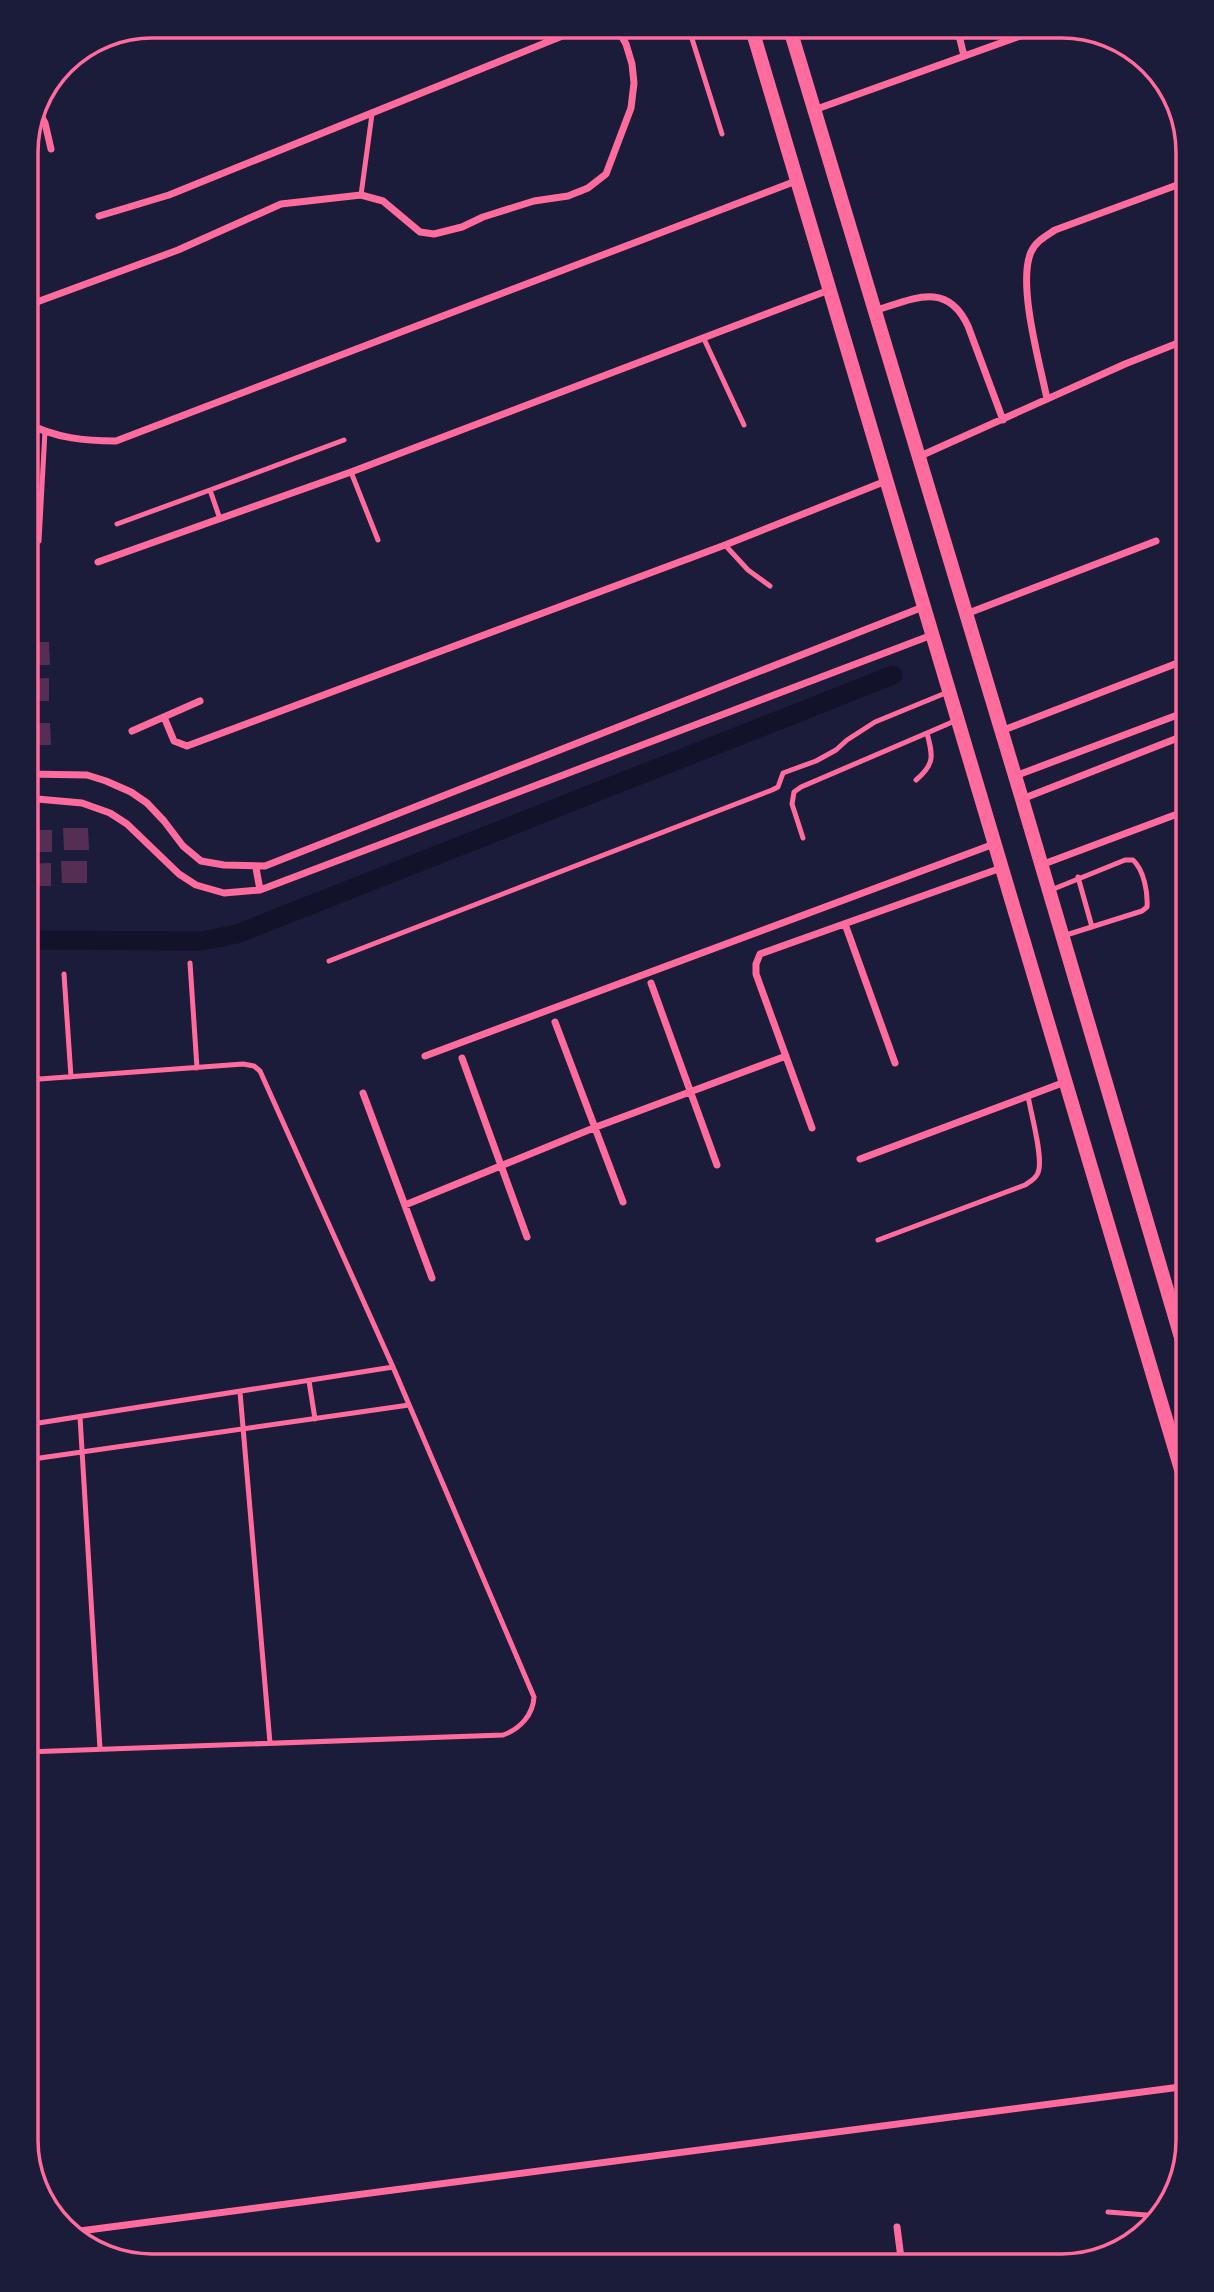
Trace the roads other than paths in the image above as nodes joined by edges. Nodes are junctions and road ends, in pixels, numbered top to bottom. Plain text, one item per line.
1 (557, 38) edge
2 (623, 39) edge
3 (692, 39) edge
4 (755, 39) edge
5 (793, 39) edge
6 (960, 39) edge
7 (1012, 39) edge
8 (964, 56) junction
9 (814, 111) junction
10 (372, 114) junction
11 (43, 120) edge
12 (722, 134) dead end
13 (51, 149) dead end
14 (796, 181) junction
15 (1176, 185) edge
16 (361, 195) junction
17 (99, 216) dead end
18 (829, 290) junction
19 (39, 301) edge
20 (874, 311) junction
21 (704, 339) junction
22 (1176, 344) edge
23 (1047, 398) junction
24 (1003, 420) junction
25 (744, 425) dead end
26 (39, 428) edge
27 (45, 431) junction
28 (344, 440) dead end
29 (918, 457) junction
30 (351, 472) junction
31 (886, 481) junction
32 (211, 490) junction
33 (220, 519) junction
34 (117, 524) dead end
35 (39, 541) dead end
36 (378, 541) dead end
37 (1156, 541) dead end
38 (725, 545) junction
39 (98, 562) dead end
40 (770, 586) dead end
41 (923, 607) junction
42 (965, 615) junction
43 (932, 635) junction
44 (1176, 664) edge
45 (948, 692) junction
46 (200, 701) dead end
47 (1176, 715) edge
48 (164, 717) junction
49 (957, 720) junction
50 (132, 731) dead end
51 (1001, 731) junction
52 (927, 733) junction
53 (1176, 739) edge
54 (39, 774) edge
55 (1014, 776) junction
56 (916, 780) dead end
57 (39, 799) edge
58 (1022, 799) junction
59 (1176, 814) edge
60 (803, 838) dead end
61 (994, 844) junction
62 (1040, 865) junction
63 (256, 868) junction
64 (1002, 868) junction
65 (1079, 877) junction
66 (260, 890) junction
67 (1048, 892) junction
68 (845, 924) junction
69 (1092, 928) junction
70 (1062, 936) junction
71 (329, 961) dead end
72 (190, 963) dead end
73 (64, 974) dead end
74 (651, 983) dead end
75 (555, 1022) dead end
76 (425, 1056) dead end
77 (786, 1056) junction
78 (462, 1059) dead end
79 (895, 1063) dead end
80 (197, 1068) junction
81 (71, 1077) junction
82 (39, 1079) edge
83 (1065, 1082) junction
84 (690, 1092) junction
85 (363, 1093) dead end
86 (1028, 1096) junction
87 (596, 1127) junction
88 (812, 1128) dead end
89 (860, 1159) dead end
90 (500, 1165) junction
91 (717, 1165) dead end
92 (623, 1202) dead end
93 (405, 1205) junction
94 (527, 1237) dead end
95 (878, 1240) dead end
96 (432, 1278) dead end
97 (1176, 1321) edge
98 (393, 1367) junction
99 (309, 1381) junction
100 (240, 1392) junction
101 (409, 1405) junction
102 (80, 1417) junction
103 (315, 1419) junction
104 (38, 1423) edge
105 (244, 1429) junction
106 (82, 1452) junction
107 (1176, 1453) edge
108 (38, 1458) edge
109 (270, 1743) junction
110 (100, 1749) junction
111 (38, 1752) edge
112 (1176, 2088) edge
113 (1108, 2212) dead end
114 (1147, 2215) edge
115 (897, 2227) dead end
116 (84, 2230) edge
117 (900, 2254) edge

1 - 10 street
2 - 16 street
3 - 12 lane
4 - 14 main road
5 - 9 main road
6 - 8 street
7 - 8 street
8 - 9 street
9 - 20 main road
10 - 16 lane
10 - 17 street
11 - 13 street
14 - 18 main road
14 - 27 street
15 - 23 street
16 - 19 street
18 - 21 street
18 - 31 main road
20 - 24 street
20 - 29 main road
21 - 25 lane
21 - 30 street
22 - 23 street
23 - 24 street
24 - 29 street
26 - 27 street
27 - 35 lane
28 - 32 lane
29 - 42 main road
30 - 33 street
30 - 36 lane
31 - 38 street
31 - 41 main road
32 - 33 lane
32 - 34 lane
33 - 39 street
37 - 42 street
38 - 40 lane
38 - 48 street
41 - 43 main road
41 - 63 street
42 - 51 main road
43 - 45 main road
43 - 66 street
44 - 51 street
45 - 49 main road
45 - 71 lane
46 - 48 street
47 - 55 street
48 - 50 street
49 - 52 lane
49 - 61 main road
51 - 55 main road
52 - 56 lane
52 - 60 lane
53 - 58 street
54 - 63 street
55 - 58 main road
57 - 66 street
58 - 62 main road
59 - 62 street
61 - 64 main road
61 - 76 street
62 - 67 main road
63 - 66 street
64 - 68 street
64 - 83 main road
65 - 67 lane
65 - 69 lane
65 - 69 lane
67 - 70 main road
68 - 77 street
68 - 79 street
69 - 70 lane
70 - 97 main road
72 - 80 lane
73 - 81 lane
74 - 84 street
75 - 87 street
77 - 84 street
77 - 88 street
78 - 90 street
80 - 81 lane
80 - 98 lane
81 - 82 lane
83 - 86 street
83 - 107 main road
84 - 87 street
84 - 91 street
85 - 93 street
86 - 89 street
86 - 95 lane
87 - 90 street
87 - 92 street
90 - 93 street
90 - 94 street
93 - 96 street
98 - 99 lane
98 - 101 lane
99 - 100 lane
99 - 103 lane
100 - 102 lane
100 - 105 lane
101 - 103 lane
101 - 109 lane
102 - 104 lane
102 - 106 lane
103 - 105 lane
105 - 106 lane
105 - 109 lane
106 - 108 lane
106 - 110 lane
109 - 110 lane
110 - 111 lane
112 - 116 street
113 - 114 lane
115 - 117 street

